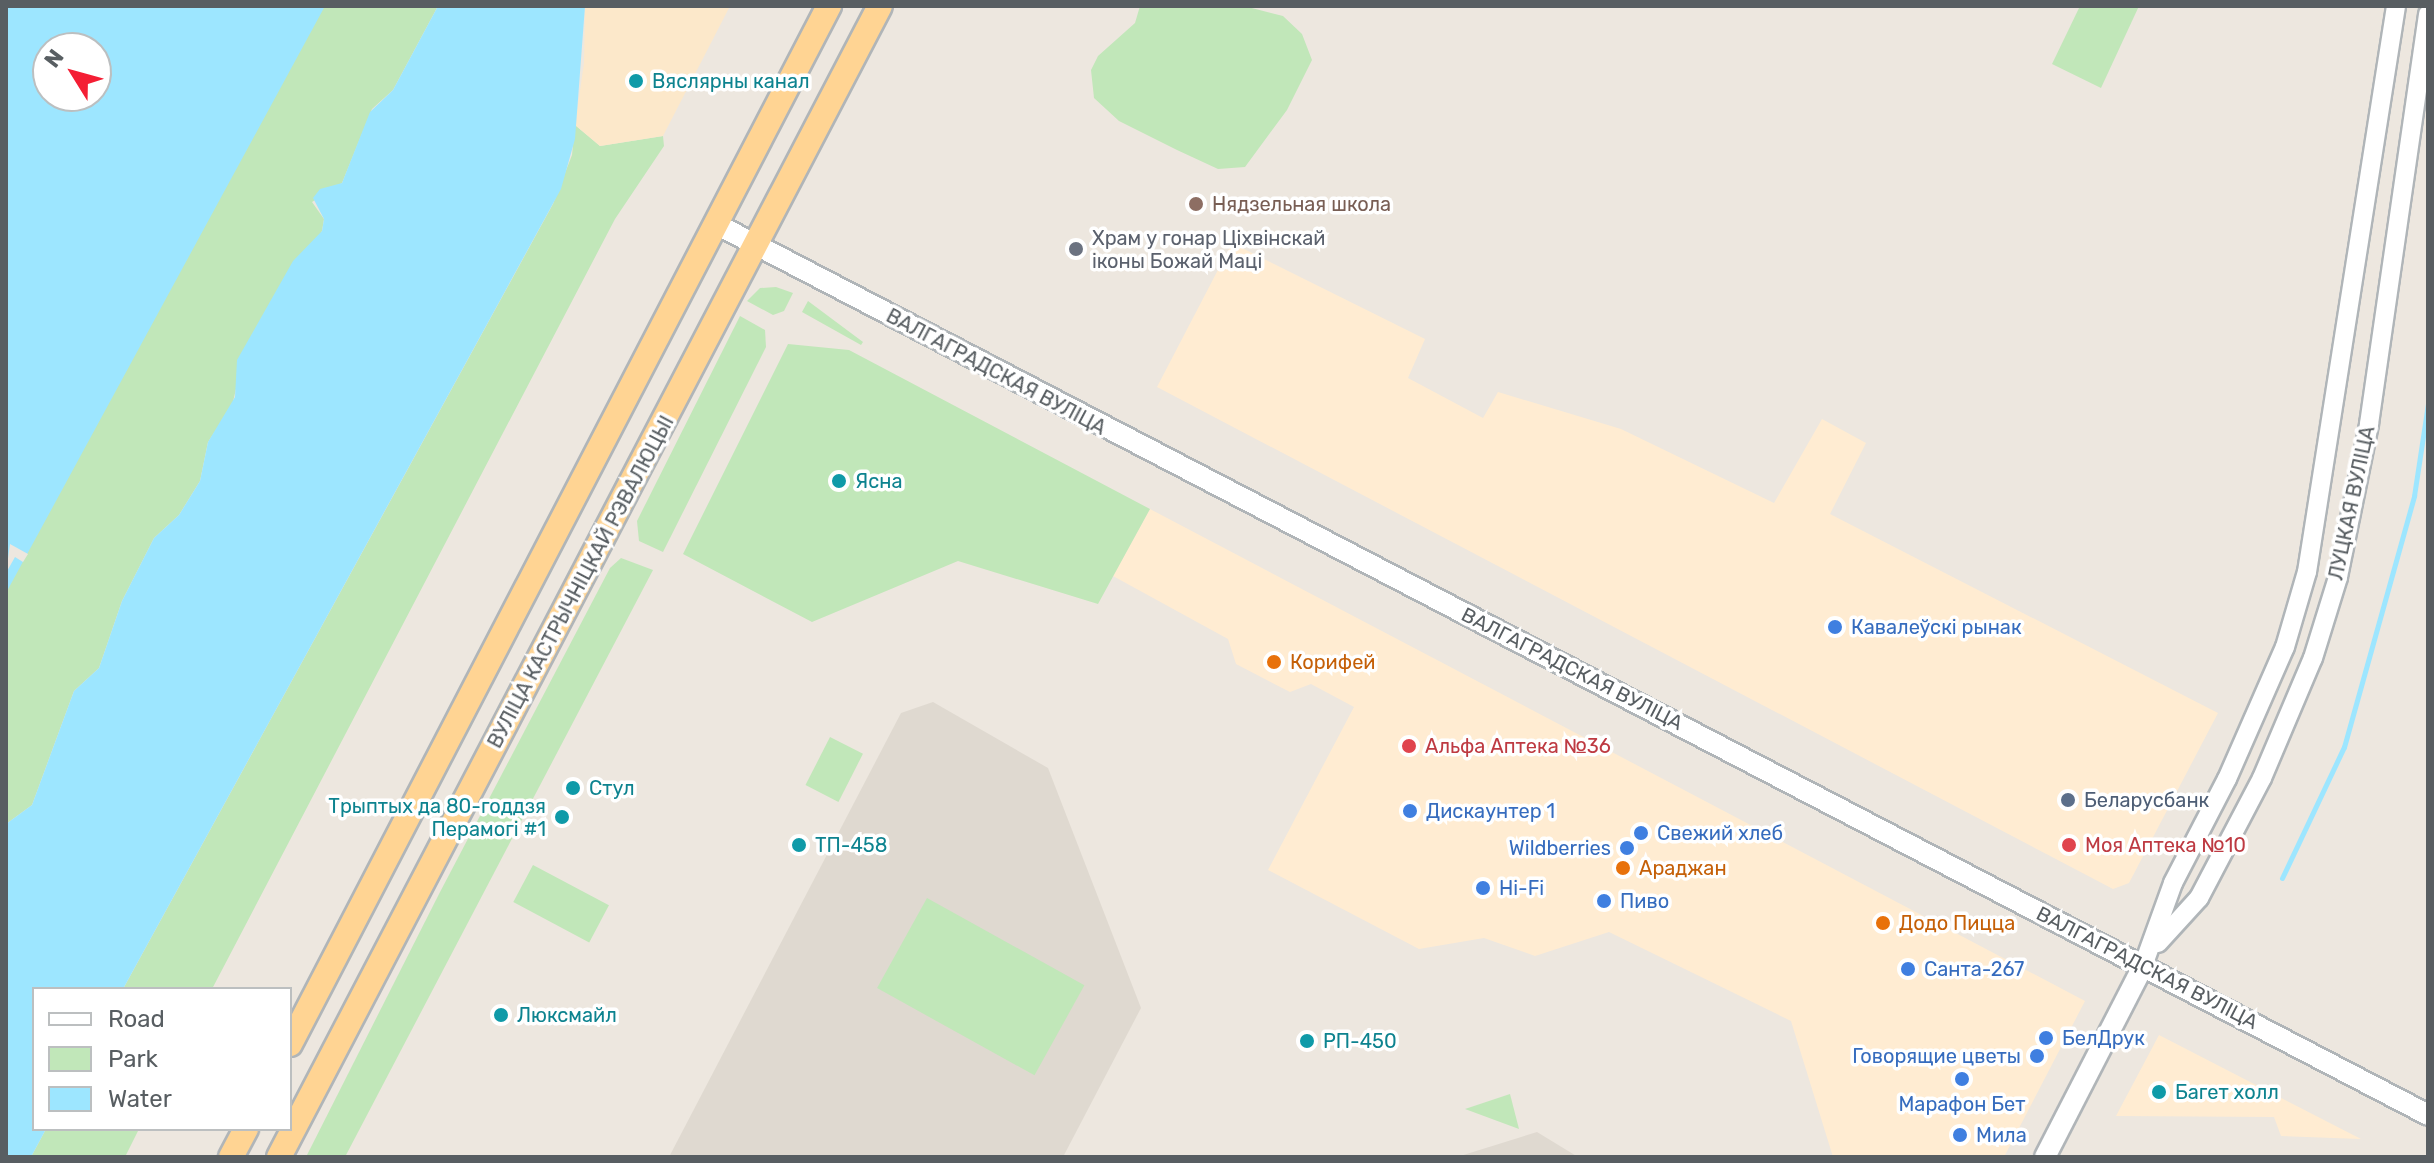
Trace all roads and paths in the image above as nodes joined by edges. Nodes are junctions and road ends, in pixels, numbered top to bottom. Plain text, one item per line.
1 (829, 6) edge
2 (880, 6) edge
3 (2396, 6) edge
4 (2428, 14) edge
5 (716, 224) junction
6 (758, 246) junction
7 (2351, 309) junction
8 (2384, 313) junction
9 (2153, 948) junction
10 (2143, 966) junction
11 (292, 1040) edge
12 (2428, 1115) edge
13 (245, 1131) edge
14 (231, 1157) edge
15 (279, 1157) edge
16 (2045, 1157) edge

1 - 5 highway
2 - 6 highway, ВУЛІЦА КАСТРЫЧНІЦКАЙ РЭВАЛЮЦЫІ
3 - 7 street, ЛУЦКАЯ ВУЛІЦА
4 - 8 street, ЛУЦКАЯ ВУЛІЦА
5 - 6 main road, ВАЛГАГРАДСКАЯ ВУЛІЦА
5 - 11 highway
6 - 10 main road, ВАЛГАГРАДСКАЯ ВУЛІЦА
6 - 15 highway, ВУЛІЦА КАСТРЫЧНІЦКАЙ РЭВАЛЮЦЫІ
7 - 8 street
7 - 9 street, ЛУЦКАЯ ВУЛІЦА
8 - 9 street, ЛУЦКАЯ ВУЛІЦА
9 - 10 street, ЛУЦКАЯ ВУЛІЦА
10 - 12 main road, ВАЛГАГРАДСКАЯ ВУЛІЦА
10 - 16 main road, ЛУЦКАЯ ВУЛІЦА
13 - 14 highway

